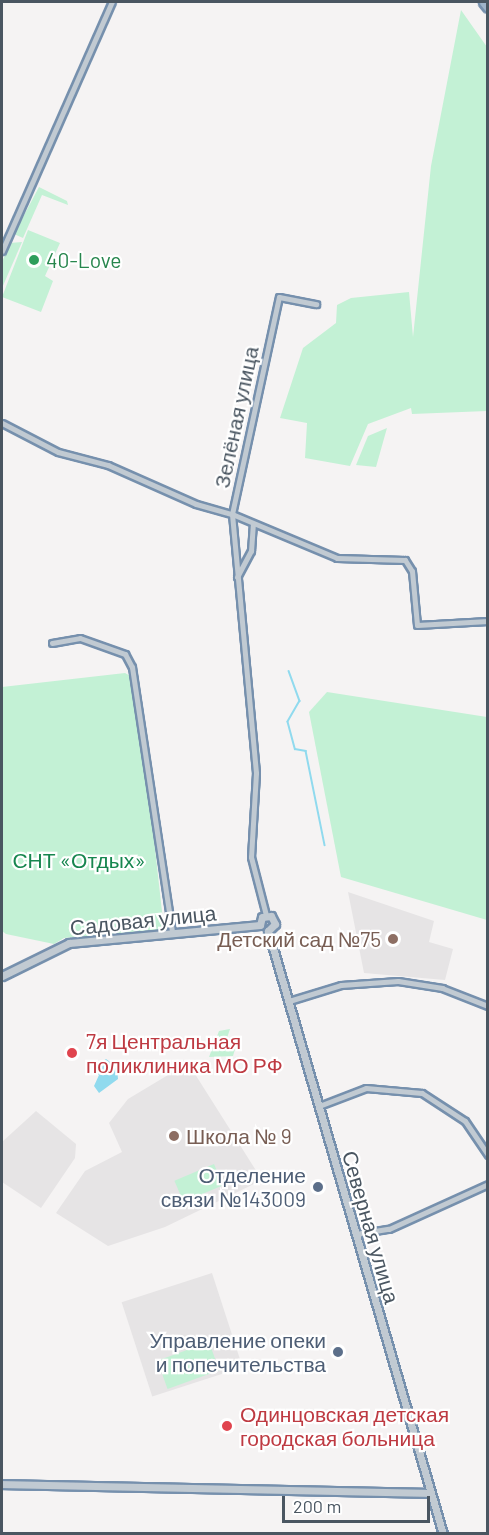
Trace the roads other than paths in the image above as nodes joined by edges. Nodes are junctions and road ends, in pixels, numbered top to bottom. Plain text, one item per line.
1 (112, 2) edge
2 (484, 2) edge
3 (488, 7) edge
4 (2, 251) edge
5 (316, 304) dead end
6 (2, 423) edge
7 (232, 514) junction
8 (253, 525) junction
9 (236, 582) junction
10 (488, 621) edge
11 (52, 643) dead end
12 (266, 915) junction
13 (260, 925) junction
14 (268, 931) junction
15 (172, 933) junction
16 (2, 976) edge
17 (289, 1002) junction
18 (488, 1006) edge
19 (319, 1106) junction
20 (488, 1155) edge
21 (488, 1184) edge
22 (356, 1234) junction
23 (2, 1484) edge
24 (430, 1492) junction
25 (442, 1533) edge

1 - 4 street
2 - 3 highway
5 - 7 street, Зелёная улица
6 - 7 street, Зелёная улица
7 - 8 street
7 - 9 street
8 - 9 street
8 - 10 street
9 - 12 street
11 - 15 street
12 - 13 street
12 - 14 street, Северная улица
13 - 14 street
13 - 15 street, Садовая улица
14 - 17 street, Северная улица
15 - 16 street, Садовая улица
17 - 18 street
17 - 19 street, Северная улица
19 - 20 street
19 - 22 street, Северная улица
21 - 22 street
22 - 24 street, Северная улица
23 - 24 street
24 - 25 street, Северная улица

